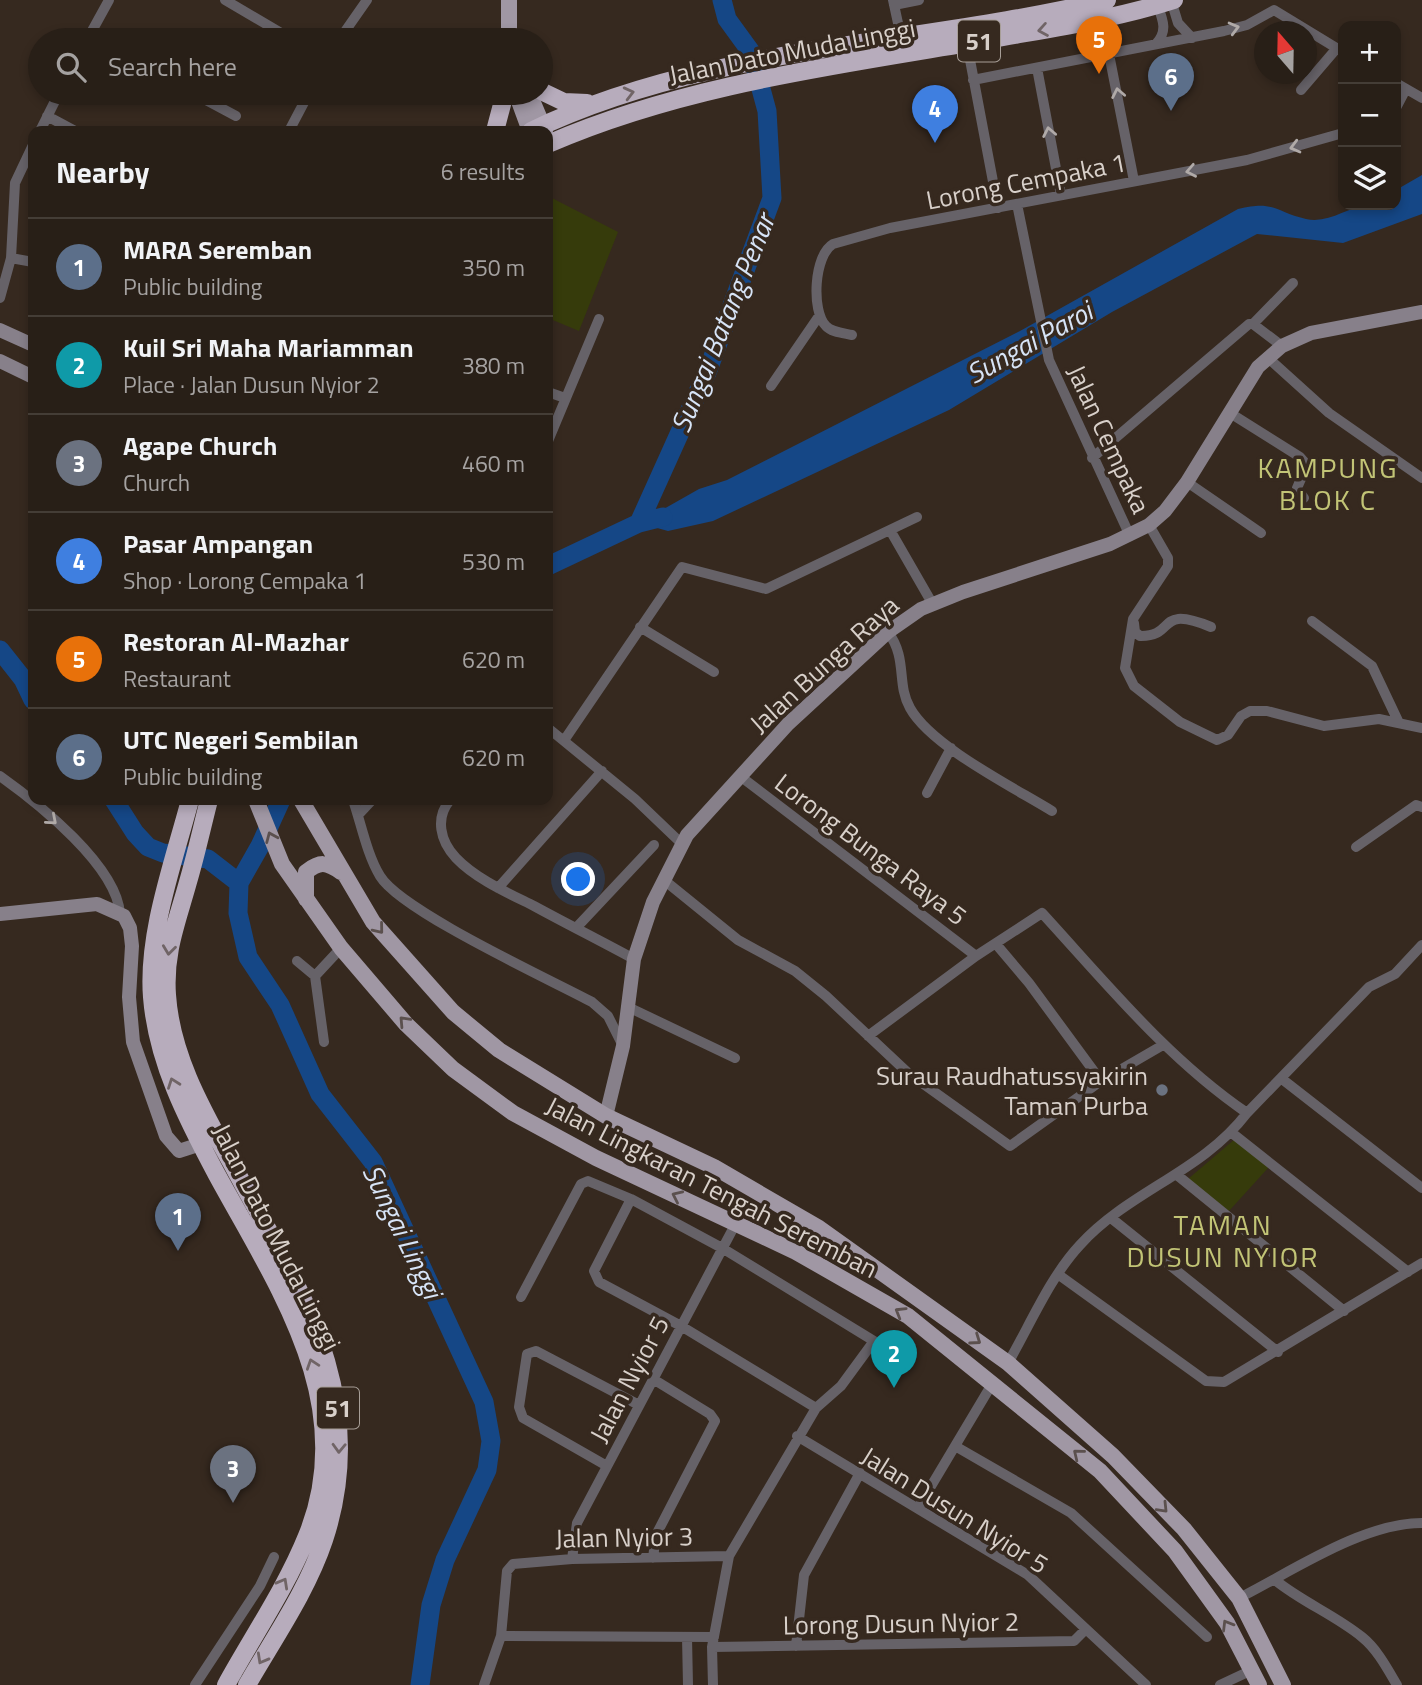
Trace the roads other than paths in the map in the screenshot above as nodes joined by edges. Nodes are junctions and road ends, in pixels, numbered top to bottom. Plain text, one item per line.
1 (110, 0) edge
2 (225, 0) edge
3 (367, 0) edge
4 (509, 0) edge
5 (919, 0) edge
6 (1107, 0) edge
7 (1166, 1) edge
8 (894, 3) edge
9 (1076, 24) junction
10 (96, 28) edge
11 (273, 28) edge
12 (348, 28) edge
13 (510, 28) edge
14 (901, 37) junction
15 (1192, 38) junction
16 (967, 44) junction
17 (1155, 45) junction
18 (1338, 49) edge
19 (1338, 52) edge
20 (1110, 54) junction
21 (796, 65) junction
22 (1037, 68) junction
23 (973, 80) junction
24 (1398, 84) edge
25 (1406, 89) junction
26 (1301, 90) dead end
27 (553, 97) edge
28 (1401, 98) edge
29 (1422, 98) edge
30 (600, 100) junction
31 (53, 105) edge
32 (214, 105) edge
33 (303, 105) edge
34 (502, 105) edge
35 (524, 105) edge
36 (533, 105) edge
37 (47, 116) junction
38 (236, 117) dead end
39 (42, 126) edge
40 (66, 126) edge
41 (292, 126) edge
42 (496, 126) edge
43 (537, 126) edge
44 (539, 126) edge
45 (553, 128) edge
46 (553, 131) edge
47 (1338, 134) edge
48 (28, 156) edge
49 (1134, 181) junction
50 (1061, 195) junction
51 (1017, 204) junction
52 (998, 208) junction
53 (11, 258) junction
54 (28, 261) edge
55 (1293, 283) dead end
56 (0, 298) edge
57 (1422, 312) edge
58 (818, 316) junction
59 (599, 319) dead end
60 (1253, 324) junction
61 (0, 330) edge
62 (852, 335) dead end
63 (28, 343) edge
64 (1282, 346) junction
65 (1267, 357) junction
66 (0, 361) edge
67 (28, 375) edge
68 (771, 386) dead end
69 (553, 394) edge
70 (565, 398) junction
71 (1230, 413) junction
72 (553, 428) edge
73 (1092, 458) junction
74 (1422, 478) edge
75 (1187, 482) junction
76 (1304, 498) dead end
77 (917, 517) dead end
78 (1149, 525) junction
79 (890, 530) junction
80 (1261, 533) dead end
81 (1130, 536) junction
82 (932, 604) junction
83 (1133, 619) junction
84 (1312, 621) dead end
85 (640, 627) junction
86 (1211, 627) dead end
87 (888, 632) junction
88 (714, 672) dead end
89 (1399, 723) junction
90 (1422, 728) edge
91 (553, 731) edge
92 (565, 739) junction
93 (951, 748) junction
94 (602, 771) junction
95 (0, 776) edge
96 (740, 776) junction
97 (927, 793) dead end
98 (28, 800) edge
99 (34, 805) edge
100 (189, 805) edge
101 (208, 805) edge
102 (258, 805) edge
103 (304, 805) edge
104 (355, 805) edge
105 (367, 805) edge
106 (447, 805) edge
107 (1422, 807) edge
108 (1052, 811) dead end
109 (358, 815) junction
110 (681, 843) junction
111 (654, 845) dead end
112 (1356, 847) dead end
113 (341, 872) junction
114 (664, 880) junction
115 (498, 887) junction
116 (306, 901) junction
117 (0, 914) edge
118 (120, 914) junction
119 (576, 928) junction
120 (996, 944) junction
121 (1422, 945) edge
122 (341, 948) junction
123 (975, 956) junction
124 (634, 959) junction
125 (297, 961) dead end
126 (315, 976) junction
127 (628, 1007) junction
128 (868, 1036) junction
129 (324, 1042) dead end
130 (1163, 1045) junction
131 (623, 1046) junction
132 (734, 1058) dead end
133 (1282, 1079) junction
134 (1101, 1081) junction
135 (1247, 1114) junction
136 (606, 1116) junction
137 (1232, 1133) junction
138 (209, 1141) junction
139 (1177, 1175) junction
140 (1422, 1188) edge
141 (631, 1199) junction
142 (1111, 1218) junction
143 (736, 1223) junction
144 (722, 1248) junction
145 (1422, 1263) edge
146 (1408, 1272) junction
147 (1059, 1275) junction
148 (521, 1297) dead end
149 (1344, 1311) junction
150 (681, 1326) junction
151 (1278, 1352) junction
152 (1008, 1363) junction
153 (653, 1379) junction
154 (992, 1384) junction
155 (639, 1405) junction
156 (816, 1408) junction
157 (797, 1436) junction
158 (955, 1446) junction
159 (607, 1466) junction
160 (860, 1473) junction
161 (918, 1508) junction
162 (1422, 1523) edge
163 (729, 1556) junction
164 (274, 1557) dead end
165 (653, 1558) junction
166 (572, 1559) junction
167 (1275, 1580) junction
168 (1239, 1598) junction
169 (1086, 1629) junction
170 (501, 1636) junction
171 (687, 1637) junction
172 (1207, 1637) dead end
173 (713, 1642) junction
174 (796, 1646) junction
175 (1252, 1670) junction
176 (195, 1685) edge
177 (226, 1685) edge
178 (247, 1685) edge
179 (484, 1685) edge
180 (688, 1685) edge
181 (713, 1685) edge
182 (1146, 1685) edge
183 (1220, 1685) edge
184 (1259, 1685) edge
185 (1283, 1685) edge
186 (1397, 1685) edge

1 - 10 street
2 - 11 street
3 - 12 street
4 - 13 main road
5 - 8 street
6 - 14 highway, Jalan Dato Muda Linggi / 51
7 - 9 highway, Jalan Dato Muda Linggi / 51
7 - 15 street
7 - 17 street
8 - 14 street
9 -> 16 highway, Jalan Dato Muda Linggi / 51
9 - 20 street
14 - 21 highway, Jalan Dato Muda Linggi / 51
15 - 17 street
15 -> 18 street
16 - 21 highway, Jalan Dato Muda Linggi / 51
16 - 23 street
17 - 20 street
19 - 26 street
20 - 22 street
49 -> 20 street
30 -> 21 highway, Jalan Dato Muda Linggi / 51
21 - 46 highway, Jalan Dato Muda Linggi / 51
22 - 23 street
50 -> 22 street
23 - 52 street
24 - 25 street
25 - 28 street
25 - 29 street
27 - 30 highway
30 - 45 highway, Jalan Dato Muda Linggi / 51
31 - 37 street
32 - 38 street
33 - 41 street
34 - 42 highway
35 - 43 main road
36 - 44 main road
37 - 39 street
37 - 40 street
47 -> 49 street, Lorong Cempaka 1
48 - 53 street
49 - 50 street, Lorong Cempaka 1
50 - 51 street, Lorong Cempaka 1
51 - 52 street, Lorong Cempaka 1
51 - 73 street, Jalan Cempaka
52 - 58 street, Lorong Cempaka 1
53 - 54 street
53 - 56 street
55 - 60 street
57 - 64 street, Jalan Bunga Raya
58 - 62 street
58 - 68 street
59 - 70 street
60 - 64 street
60 - 73 street
61 - 63 street
64 - 65 street, Jalan Bunga Raya
65 - 71 street, Jalan Bunga Raya
65 - 74 street
66 - 67 street
69 - 70 street
70 - 72 street
71 - 75 street, Jalan Bunga Raya
71 - 76 street
73 - 81 street, Jalan Cempaka
75 - 78 street, Jalan Bunga Raya
75 - 80 street
77 - 79 street
78 - 81 street, Jalan Bunga Raya
78 - 83 street
79 - 82 street
79 - 85 street
81 - 82 street, Jalan Bunga Raya
82 - 87 street, Jalan Bunga Raya
83 - 86 street
83 - 89 street
84 - 89 street
85 - 88 street
85 - 92 street
87 - 93 street
87 - 96 street, Jalan Bunga Raya
89 - 90 street
91 - 92 street
92 - 94 street
93 - 97 street
93 - 108 street
94 - 110 street
94 - 115 street
95 -> 98 street
96 - 110 street, Jalan Bunga Raya
96 - 123 street, Lorong Bunga Raya 5
99 -> 118 street
138 -> 100 highway, Jalan Dato Muda Linggi / 51
101 -> 138 highway, Jalan Dato Muda Linggi / 51
116 -> 102 main road, Jalan Lingkaran Tengah Seremban
103 - 113 main road, Jalan Lingkaran Tengah Seremban
104 - 109 street
105 - 109 street
106 - 115 street
107 - 112 street
109 - 131 street
110 - 114 street, Jalan Bunga Raya
111 - 119 street
113 - 116 main road
113 -> 136 main road, Jalan Lingkaran Tengah Seremban
114 - 124 street, Jalan Bunga Raya
114 - 128 street
115 - 119 street
116 - 122 main road, Jalan Lingkaran Tengah Seremban
117 - 118 street
118 - 138 street
119 - 124 street
120 - 123 street
120 - 130 street
120 - 134 street
121 - 133 street
122 - 126 street
143 -> 122 main road, Jalan Lingkaran Tengah Seremban
123 - 128 street
124 - 127 street, Jalan Bunga Raya
125 - 126 street
126 - 129 street
127 - 131 street, Jalan Bunga Raya
127 - 132 street
128 - 134 street
130 - 134 street
130 - 135 street
131 - 136 street, Jalan Bunga Raya
133 - 135 street
133 - 140 street
135 - 137 street
136 -> 152 main road, Jalan Lingkaran Tengah Seremban
137 - 139 street
137 - 146 street
177 -> 138 highway, Jalan Dato Muda Linggi / 51
138 -> 178 highway, Jalan Dato Muda Linggi / 51
139 - 142 street
139 - 149 street
141 - 144 street
141 - 148 street
141 - 150 street
142 - 147 street
142 - 151 street
143 - 144 street, Jalan Nyior 5
154 -> 143 main road, Jalan Lingkaran Tengah Seremban
144 - 150 street, Jalan Nyior 5
144 - 156 street
145 - 146 street
146 - 149 street
147 - 151 street
147 - 152 street
149 - 151 street
150 - 153 street, Jalan Nyior 5
150 - 156 street
152 -> 168 main road, Jalan Lingkaran Tengah Seremban
153 - 155 street, Jalan Nyior 5
153 - 165 street
154 - 158 street
175 -> 154 main road, Jalan Lingkaran Tengah Seremban
155 - 159 street, Jalan Nyior 5
155 - 159 street
156 - 157 street
157 - 160 street, Jalan Dusun Nyior 5
157 - 163 street
158 - 161 street
158 - 172 street
159 - 166 street, Jalan Nyior 5
160 - 161 street, Jalan Dusun Nyior 5
160 - 174 street
161 - 169 street, Jalan Dusun Nyior 5
162 - 167 street
163 - 165 street, Jalan Nyior 3
163 - 173 street
164 - 176 street
165 - 166 street, Jalan Nyior 3
166 - 170 street, Jalan Nyior 3
167 - 168 street
167 - 186 street
168 - 185 main road, Jalan Lingkaran Tengah Seremban
169 - 174 street, Lorong Dusun Nyior 2
169 - 182 street, Jalan Dusun Nyior 5
170 - 171 street, Lorong Dusun Nyior 2
170 - 179 street
171 - 173 street, Lorong Dusun Nyior 2
171 - 180 street
173 - 174 street, Lorong Dusun Nyior 2
173 - 181 street
175 - 183 street
175 - 184 main road, Jalan Lingkaran Tengah Seremban

